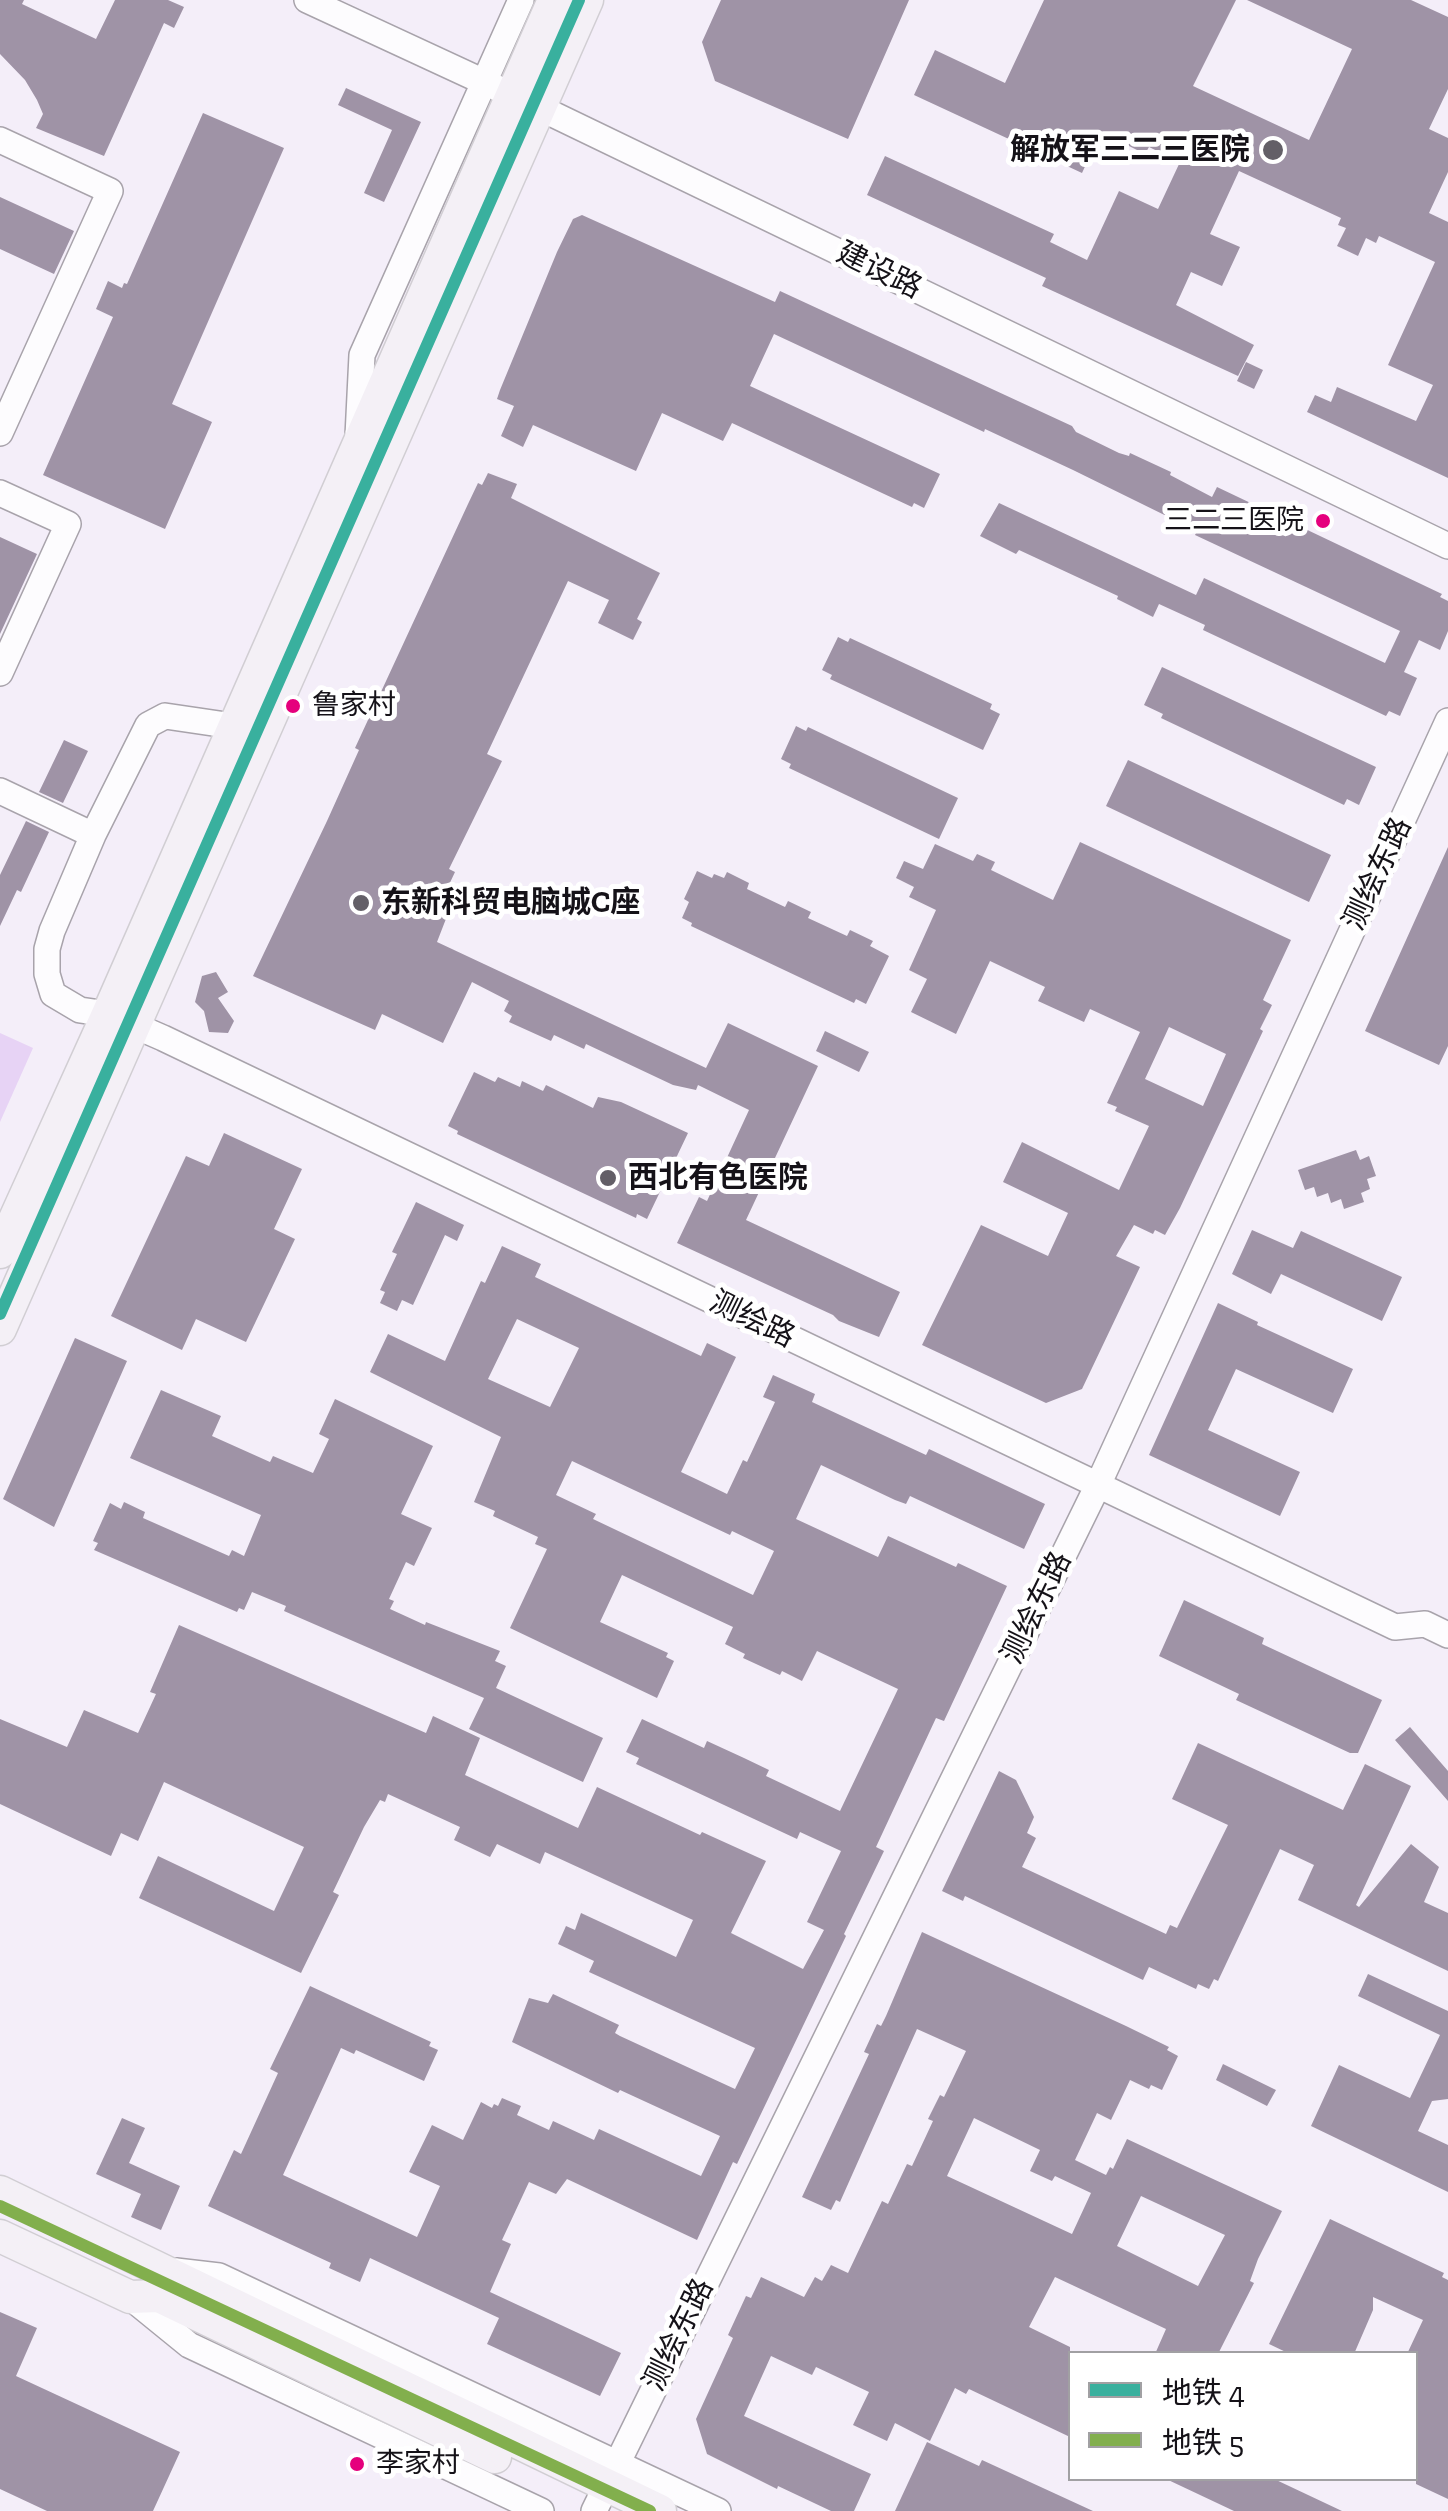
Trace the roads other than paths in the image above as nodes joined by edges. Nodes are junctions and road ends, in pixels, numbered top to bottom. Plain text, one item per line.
1 (308, 0) edge
2 (521, 0) edge
3 (554, 0) edge
4 (587, 0) edge
5 (511, 95) junction
6 (0, 140) edge
7 (0, 433) edge
8 (0, 493) edge
9 (1448, 546) edge
10 (0, 673) edge
11 (1448, 721) edge
12 (233, 726) junction
13 (0, 790) edge
14 (93, 836) junction
15 (122, 1020) junction
16 (0, 1252) edge
17 (0, 1329) edge
18 (1098, 1485) junction
19 (1448, 1635) edge
20 (0, 2192) edge
21 (0, 2236) edge
22 (130, 2297) junction
23 (604, 2495) edge
24 (541, 2511) edge
25 (660, 2511) edge
26 (718, 2511) edge

1 - 5 street, 建设路
2 - 5 street
3 - 5 main road
4 - 5 main road
5 - 9 street, 建设路
5 - 12 main road
5 - 15 main road
6 - 7 street
8 - 10 street
11 - 18 street, 测绘东路
12 - 14 street
12 - 15 main road
13 - 14 street
14 - 15 street, 测绘路
15 - 16 main road
15 - 17 main road
15 - 18 street, 测绘路
18 - 19 street, 测绘路
18 - 23 street, 测绘东路
20 - 23 main road
21 - 22 main road
22 - 23 main road
22 - 24 street
23 - 25 main road
23 - 26 street

